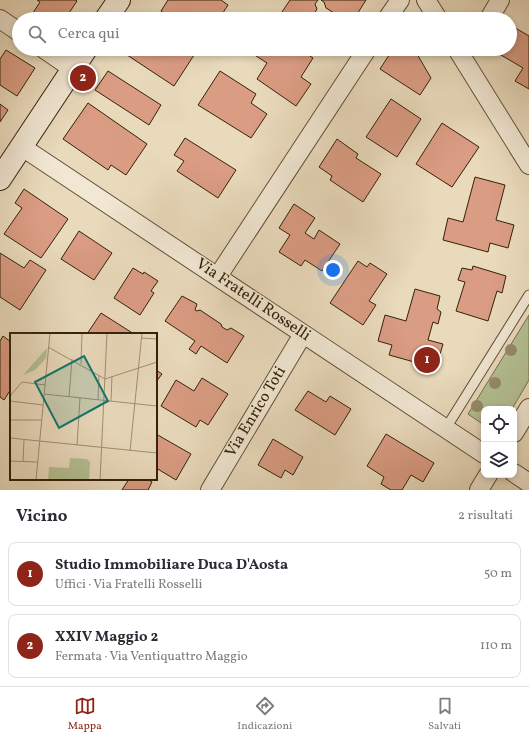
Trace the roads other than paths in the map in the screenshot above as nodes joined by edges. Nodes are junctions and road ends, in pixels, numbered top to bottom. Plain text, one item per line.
1 (119, 0) edge
2 (400, 0) edge
3 (426, 0) edge
4 (500, 0) edge
5 (111, 12) edge
6 (392, 12) edge
7 (434, 12) edge
8 (493, 12) edge
9 (0, 19) edge
10 (12, 27) edge
11 (54, 56) edge
12 (81, 56) edge
13 (363, 56) edge
14 (466, 56) edge
15 (73, 69) junction
16 (22, 147) junction
17 (529, 165) edge
18 (0, 179) edge
19 (218, 276) junction
20 (529, 295) edge
21 (303, 334) junction
22 (529, 408) edge
23 (446, 428) junction
24 (517, 428) edge
25 (481, 452) edge
26 (517, 475) edge
27 (486, 478) edge
28 (529, 483) edge
29 (210, 490) edge
30 (479, 490) edge

1 - 5 street
2 - 6 street
3 - 7 street
4 - 8 street
9 - 10 street
11 - 15 street
12 - 15 street
13 - 19 street
14 - 17 street
15 - 16 street
16 - 18 street
16 - 19 street, Via Fratelli Rosselli
19 - 21 street, Via Fratelli Rosselli
20 - 23 lane
21 - 23 street, Via Fratelli Rosselli
21 - 29 street, Via Enrico Toti
22 - 24 street
23 - 25 street, Via Fratelli Rosselli
26 - 28 street
27 - 30 street

